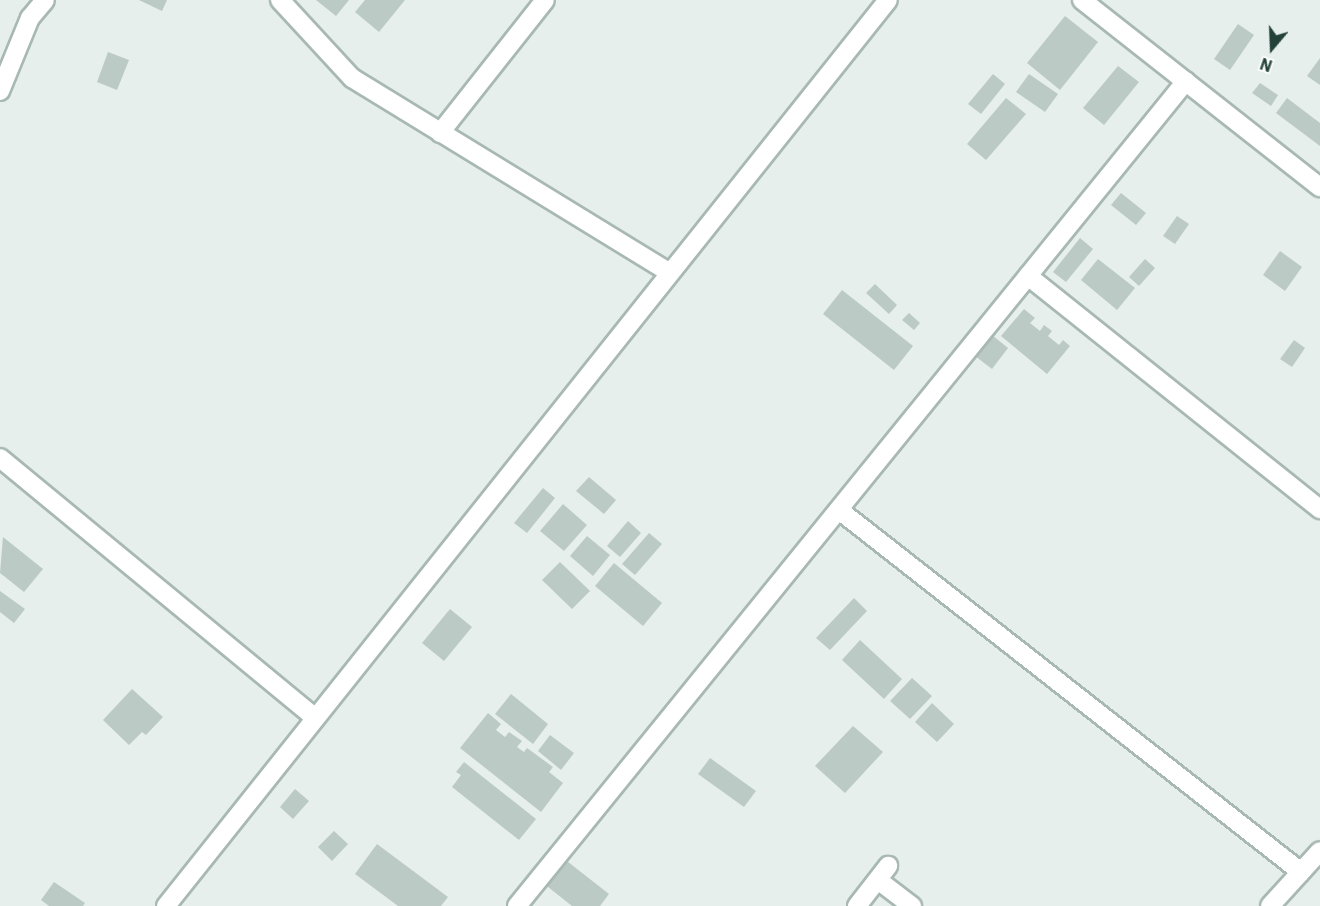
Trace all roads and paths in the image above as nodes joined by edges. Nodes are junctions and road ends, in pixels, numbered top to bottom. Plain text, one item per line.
1 (45, 0) edge
2 (280, 0) edge
3 (545, 0) edge
4 (888, 0) edge
5 (1082, 0) edge
6 (1186, 81) junction
7 (0, 91) edge
8 (440, 133) junction
9 (1320, 187) edge
10 (669, 272) junction
11 (1028, 276) junction
12 (0, 458) edge
13 (1320, 509) edge
14 (839, 510) junction
15 (315, 718) junction
16 (1320, 851) edge
17 (1301, 872) junction
18 (166, 906) edge
19 (517, 906) edge
20 (857, 906) edge
21 (912, 906) edge
22 (1270, 906) edge

1 - 7 street
2 - 8 street
3 - 8 street
4 - 10 street
5 - 6 street
6 - 9 street
6 - 11 street
8 - 10 street
10 - 15 street
11 - 13 street
11 - 14 street
12 - 15 street
14 - 17 street
14 - 19 street
15 - 18 street
16 - 17 street
17 - 22 street
20 - 21 street

